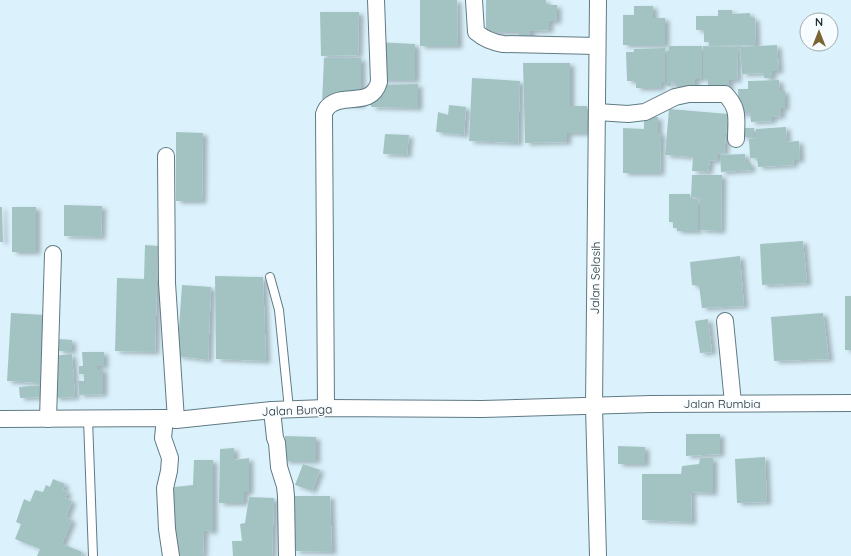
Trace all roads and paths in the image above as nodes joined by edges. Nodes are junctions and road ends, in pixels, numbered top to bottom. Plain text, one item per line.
1 (376, 0) edge
2 (474, 0) edge
3 (598, 0) edge
4 (597, 46) junction
5 (597, 112) junction
6 (736, 139) dead end
7 (166, 156) dead end
8 (52, 254) dead end
9 (270, 277) dead end
10 (725, 320) dead end
11 (733, 403) junction
12 (851, 403) edge
13 (594, 406) junction
14 (326, 408) junction
15 (289, 409) junction
16 (272, 410) junction
17 (48, 419) junction
18 (88, 419) junction
19 (170, 419) junction
20 (0, 420) edge
21 (93, 556) edge
22 (171, 556) edge
23 (287, 556) edge
24 (598, 556) edge

1 - 14 street
2 - 4 street
3 - 4 street, Jalan Selasih
4 - 5 street, Jalan Selasih
5 - 6 street
5 - 13 street, Jalan Selasih
7 - 19 street
8 - 17 street
9 - 15 lane
10 - 11 street
11 - 12 street, Jalan Rumbia
11 - 13 street, Jalan Rumbia
13 - 14 street, Jalan Bunga
13 - 24 street, Jalan Selasih
14 - 15 street, Jalan Bunga
15 - 16 street, Jalan Bunga
16 - 19 street, Jalan Bunga
16 - 23 street
17 - 18 street, Jalan Bunga
17 - 20 street, Jalan Bunga
18 - 19 street, Jalan Bunga
18 - 21 lane
19 - 22 street

